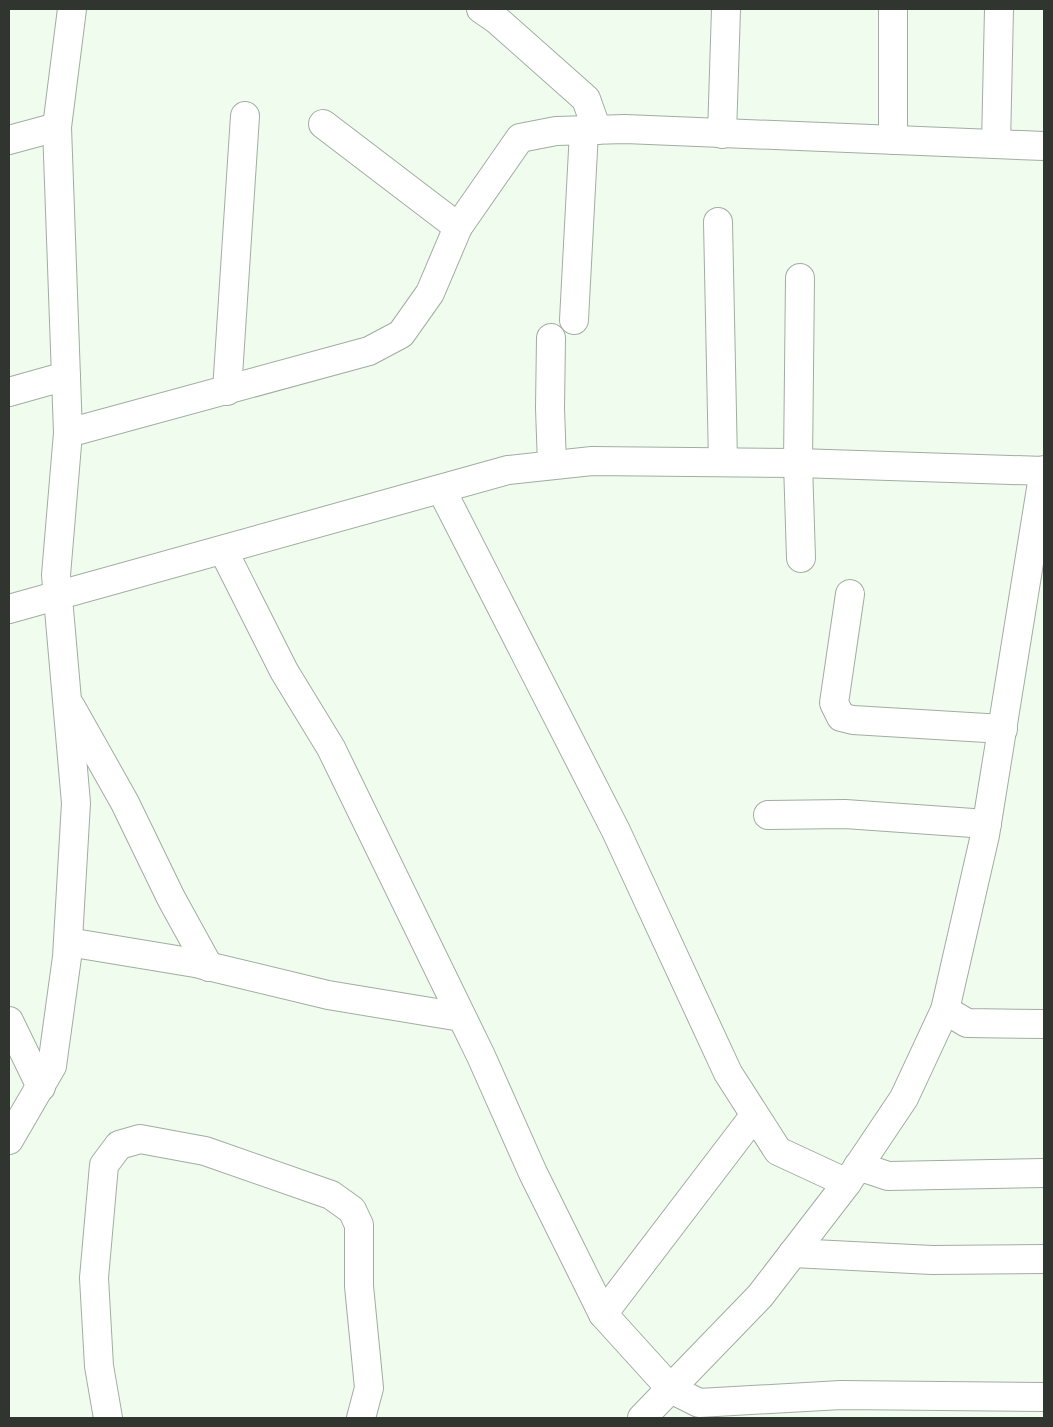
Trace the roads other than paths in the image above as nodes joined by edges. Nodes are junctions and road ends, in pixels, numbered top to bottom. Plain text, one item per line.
1 (72, 9) edge
2 (481, 9) edge
3 (726, 9) edge
4 (893, 9) edge
5 (999, 9) edge
6 (245, 116) dead end
7 (323, 124) dead end
8 (57, 127) junction
9 (590, 130) junction
10 (722, 134) junction
11 (9, 140) edge
12 (893, 140) junction
13 (996, 144) junction
14 (1044, 146) edge
15 (718, 222) dead end
16 (458, 227) junction
17 (800, 278) dead end
18 (574, 320) dead end
19 (552, 338) dead end
20 (66, 376) junction
21 (228, 391) junction
22 (9, 392) edge
23 (68, 433) junction
24 (723, 462) junction
25 (798, 463) junction
26 (552, 465) junction
27 (1044, 471) edge
28 (441, 489) junction
29 (223, 550) junction
30 (801, 558) dead end
31 (850, 594) dead end
32 (57, 595) junction
33 (9, 609) edge
34 (67, 699) junction
35 (1003, 728) junction
36 (768, 815) dead end
37 (987, 824) junction
38 (68, 942) junction
39 (210, 967) junction
40 (945, 1010) junction
41 (461, 1017) junction
42 (9, 1021) edge
43 (1044, 1024) edge
44 (41, 1087) junction
45 (754, 1116) junction
46 (9, 1140) edge
47 (1044, 1173) edge
48 (852, 1174) junction
49 (793, 1253) junction
50 (1044, 1259) edge
51 (603, 1314) junction
52 (671, 1389) junction
53 (1044, 1397) edge
54 (108, 1418) edge
55 (361, 1418) edge
56 (642, 1418) edge

1 - 8 street
2 - 9 street
3 - 10 street
4 - 12 street
5 - 13 street
6 - 21 street
7 - 16 street
8 - 11 street
8 - 20 street
9 - 10 street
9 - 16 street
9 - 18 street
10 - 12 street
12 - 13 street
13 - 14 street
15 - 24 street
16 - 21 street
17 - 25 street
19 - 26 street
20 - 22 street
20 - 23 street
21 - 23 street
23 - 32 street
24 - 25 street
24 - 26 street
25 - 27 street
25 - 30 street
26 - 28 street
27 - 35 street
28 - 29 street
28 - 45 street
29 - 32 street
29 - 41 street
31 - 35 street
32 - 33 street
32 - 34 street
34 - 38 street
34 - 39 street
35 - 37 street
36 - 37 street
37 - 40 street
38 - 39 street
38 - 44 street
39 - 41 street
40 - 43 street
40 - 48 street
41 - 51 street
42 - 44 street
44 - 46 street
45 - 48 street
45 - 51 street
47 - 48 street
48 - 49 street
49 - 50 street
49 - 52 street
51 - 52 street
52 - 53 street
52 - 56 street
54 - 55 street

